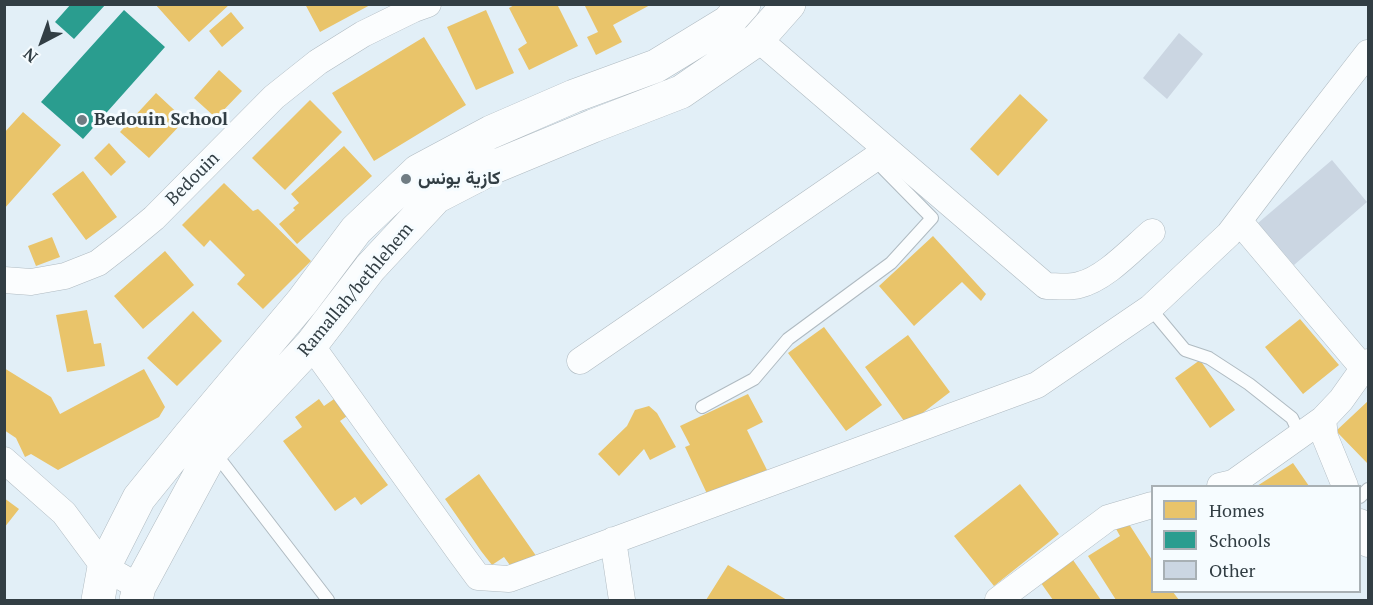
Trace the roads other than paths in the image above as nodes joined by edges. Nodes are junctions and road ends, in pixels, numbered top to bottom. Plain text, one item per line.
1 (428, 4) edge
2 (744, 4) edge
3 (789, 4) edge
4 (758, 39) junction
5 (1368, 53) edge
6 (881, 155) junction
7 (1239, 221) junction
8 (1152, 232) dead end
9 (4, 280) edge
10 (1150, 308) junction
11 (311, 345) junction
12 (579, 361) dead end
13 (1366, 366) edge
14 (702, 407) dead end
15 (1323, 419) junction
16 (1300, 435) junction
17 (213, 450) junction
18 (4, 460) edge
19 (1224, 485) edge
20 (1346, 485) edge
21 (1151, 505) edge
22 (1361, 527) edge
23 (613, 540) junction
24 (1368, 544) edge
25 (104, 567) junction
26 (137, 594) edge
27 (98, 600) edge
28 (328, 600) edge
29 (622, 600) edge
30 (998, 600) edge

1 - 9 street, Bedouin
2 - 25 main road, Ramallah/bethlehem
3 - 4 main road, Ramallah/bethlehem
4 - 6 street
4 - 11 main road, Ramallah/bethlehem
5 - 7 street
6 - 8 street
6 - 12 street
6 - 14 lane
7 - 10 street
7 - 13 street
10 - 16 lane
10 - 23 street
11 - 17 main road, Ramallah/bethlehem
11 - 23 street
13 - 15 street
15 - 16 street
15 - 20 street
16 - 19 street
17 - 26 main road, Ramallah/bethlehem
17 - 28 lane
18 - 25 street
21 - 30 street
22 - 24 street
23 - 29 street
25 - 26 street
25 - 27 main road, Ramallah/bethlehem

